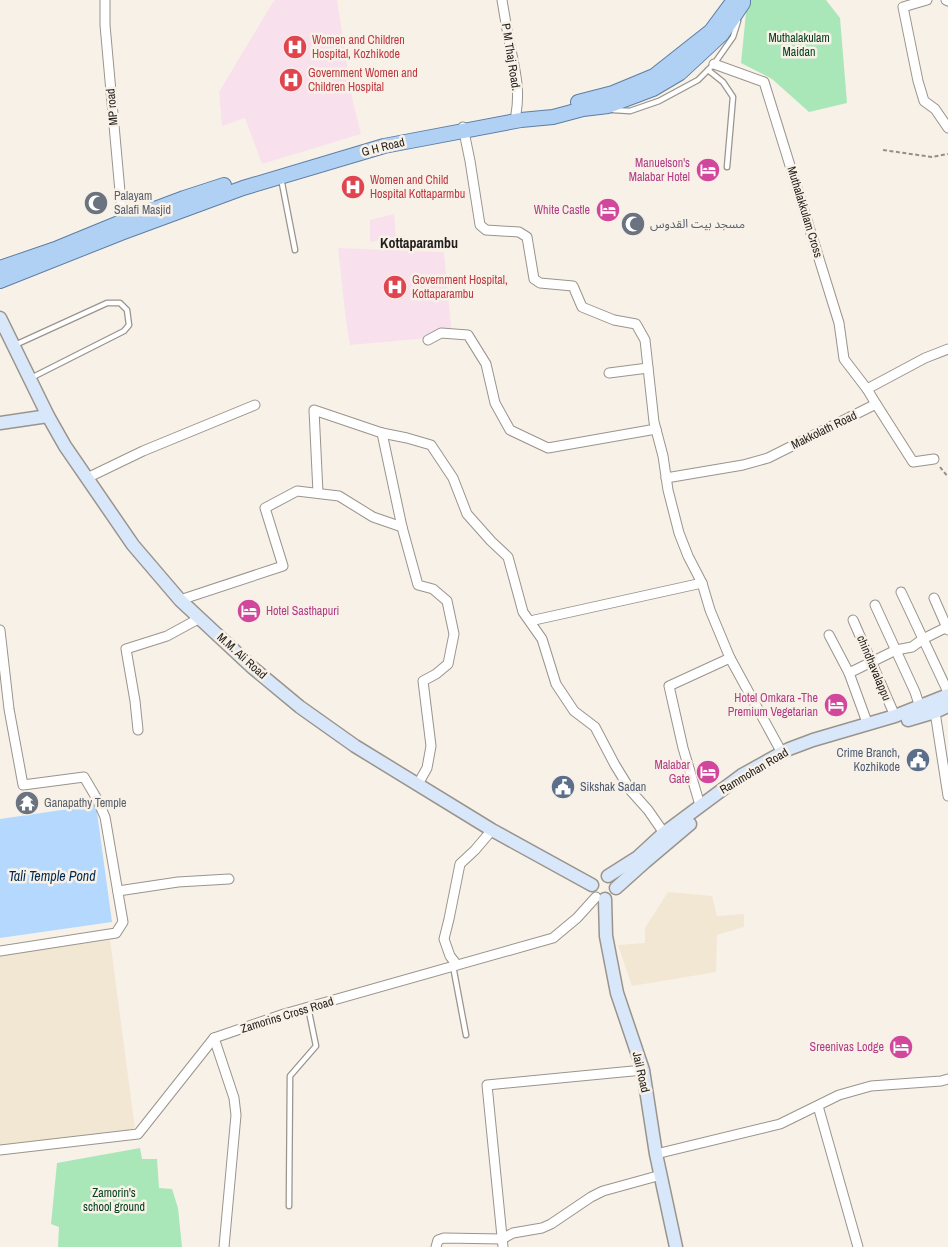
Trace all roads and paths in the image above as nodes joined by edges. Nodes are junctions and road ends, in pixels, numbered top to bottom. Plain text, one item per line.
1 (106, 0) edge
2 (502, 0) edge
3 (927, 0) edge
4 (740, 1) edge
5 (711, 67) junction
6 (583, 109) junction
7 (516, 114) junction
8 (463, 127) junction
9 (948, 128) edge
10 (883, 150) dead end
11 (948, 154) edge
12 (727, 167) dead end
13 (280, 177) junction
14 (122, 214) dead end
15 (295, 250) dead end
16 (0, 268) edge
17 (0, 281) edge
18 (0, 318) edge
19 (7, 337) edge
20 (428, 340) dead end
21 (948, 349) edge
22 (648, 368) junction
23 (609, 372) dead end
24 (29, 379) junction
25 (867, 388) junction
26 (876, 404) junction
27 (255, 405) dead end
28 (48, 416) junction
29 (0, 423) edge
30 (656, 429) junction
31 (382, 433) junction
32 (934, 459) joint
33 (948, 477) edge
34 (87, 478) junction
35 (666, 478) junction
36 (318, 494) junction
37 (402, 527) junction
38 (702, 583) junction
39 (900, 592) dead end
40 (934, 598) dead end
41 (180, 600) junction
42 (875, 606) dead end
43 (200, 618) junction
44 (853, 620) dead end
45 (530, 621) junction
46 (947, 629) edge
47 (0, 630) edge
48 (829, 635) dead end
49 (923, 639) junction
50 (896, 650) junction
51 (730, 658) junction
52 (872, 662) junction
53 (849, 674) junction
54 (948, 694) edge
55 (948, 706) edge
56 (920, 707) junction
57 (935, 712) junction
58 (895, 716) junction
59 (868, 725) junction
60 (138, 730) dead end
61 (782, 753) junction
62 (418, 784) junction
63 (948, 796) edge
64 (700, 805) junction
65 (492, 830) junction
66 (664, 833) junction
67 (608, 876) junction
68 (229, 879) dead end
69 (616, 888) junction
70 (118, 891) junction
71 (598, 893) junction
72 (0, 951) edge
73 (455, 966) junction
74 (308, 1007) junction
75 (466, 1035) dead end
76 (214, 1038) junction
77 (643, 1070) junction
78 (948, 1079) edge
79 (818, 1106) junction
80 (0, 1150) edge
81 (656, 1154) junction
82 (661, 1175) junction
83 (289, 1206) dead end
84 (503, 1243) edge
85 (224, 1247) edge
86 (436, 1247) edge
87 (676, 1247) edge
88 (858, 1247) edge

1 - 14 street, MP road
2 - 7 street, P M Thaj Road.
3 - 9 street
4 - 5 lane
4 - 6 main road, G H Road
4 - 7 main road, G H Road
5 - 6 lane
5 - 12 lane
5 - 25 street, Muthalakkulam Cross
6 - 8 main road, G H Road
7 - 8 main road, G H Road
8 - 13 main road, G H Road
8 - 16 main road, G H Road
8 - 22 street
10 - 11 path
13 - 15 lane
13 - 17 main road, G H Road
18 - 19 main road, M.M. Ali Road
19 - 24 main road, M.M. Ali Road
19 - 24 lane
20 - 30 street
21 - 25 street
22 - 23 street
22 - 30 street
24 - 28 main road, M.M. Ali Road
25 - 26 street
26 - 32 street
26 - 35 street, Makkolath Road
27 - 34 street
28 - 29 main road
28 - 34 main road, M.M. Ali Road
30 - 35 street
31 - 36 street
31 - 37 street
31 - 45 street
32 - 33 path
34 - 41 main road, M.M. Ali Road
35 - 38 street
36 - 37 street
36 - 41 street
37 - 62 street
38 - 45 street
38 - 51 street
39 - 49 street
40 - 46 street
41 - 43 main road, M.M. Ali Road
42 - 50 street
43 - 60 street
43 - 62 main road, M.M. Ali Road
44 - 52 street, chindhavalappu
45 - 66 street
46 - 49 street
47 - 70 street
48 - 53 street, chindhavalappu
49 - 50 street
49 - 54 street
50 - 52 street
50 - 56 street
51 - 61 street
51 - 64 street
52 - 53 street
52 - 58 street, chindhavalappu
53 - 59 street, chindhavalappu
54 - 56 main road, Rammohan Road
55 - 57 main road, Rammohan Road
56 - 58 main road, Rammohan Road
57 - 63 street
57 - 69 main road, Rammohan Road
58 - 59 main road, Rammohan Road
59 - 61 main road, Rammohan Road
61 - 64 main road, Rammohan Road
62 - 65 main road, M.M. Ali Road
64 - 66 main road, Rammohan Road
65 - 71 main road, M.M. Ali Road
65 - 73 street
66 - 67 main road, Rammohan Road
67 - 69 main road
67 - 71 main road
68 - 70 street
69 - 71 main road
70 - 72 street
71 - 73 street, Zamorins Cross Road
71 - 77 main road, Jail Road
73 - 74 street, Zamorins Cross Road
73 - 75 lane
74 - 76 street, Zamorins Cross Road
74 - 83 lane
76 - 80 street
76 - 85 street
77 - 81 main road, Jail Road
77 - 84 street
78 - 79 street
79 - 81 street
79 - 88 street
81 - 82 main road, Jail Road
82 - 84 street
82 - 87 main road, Jail Road
84 - 86 street

